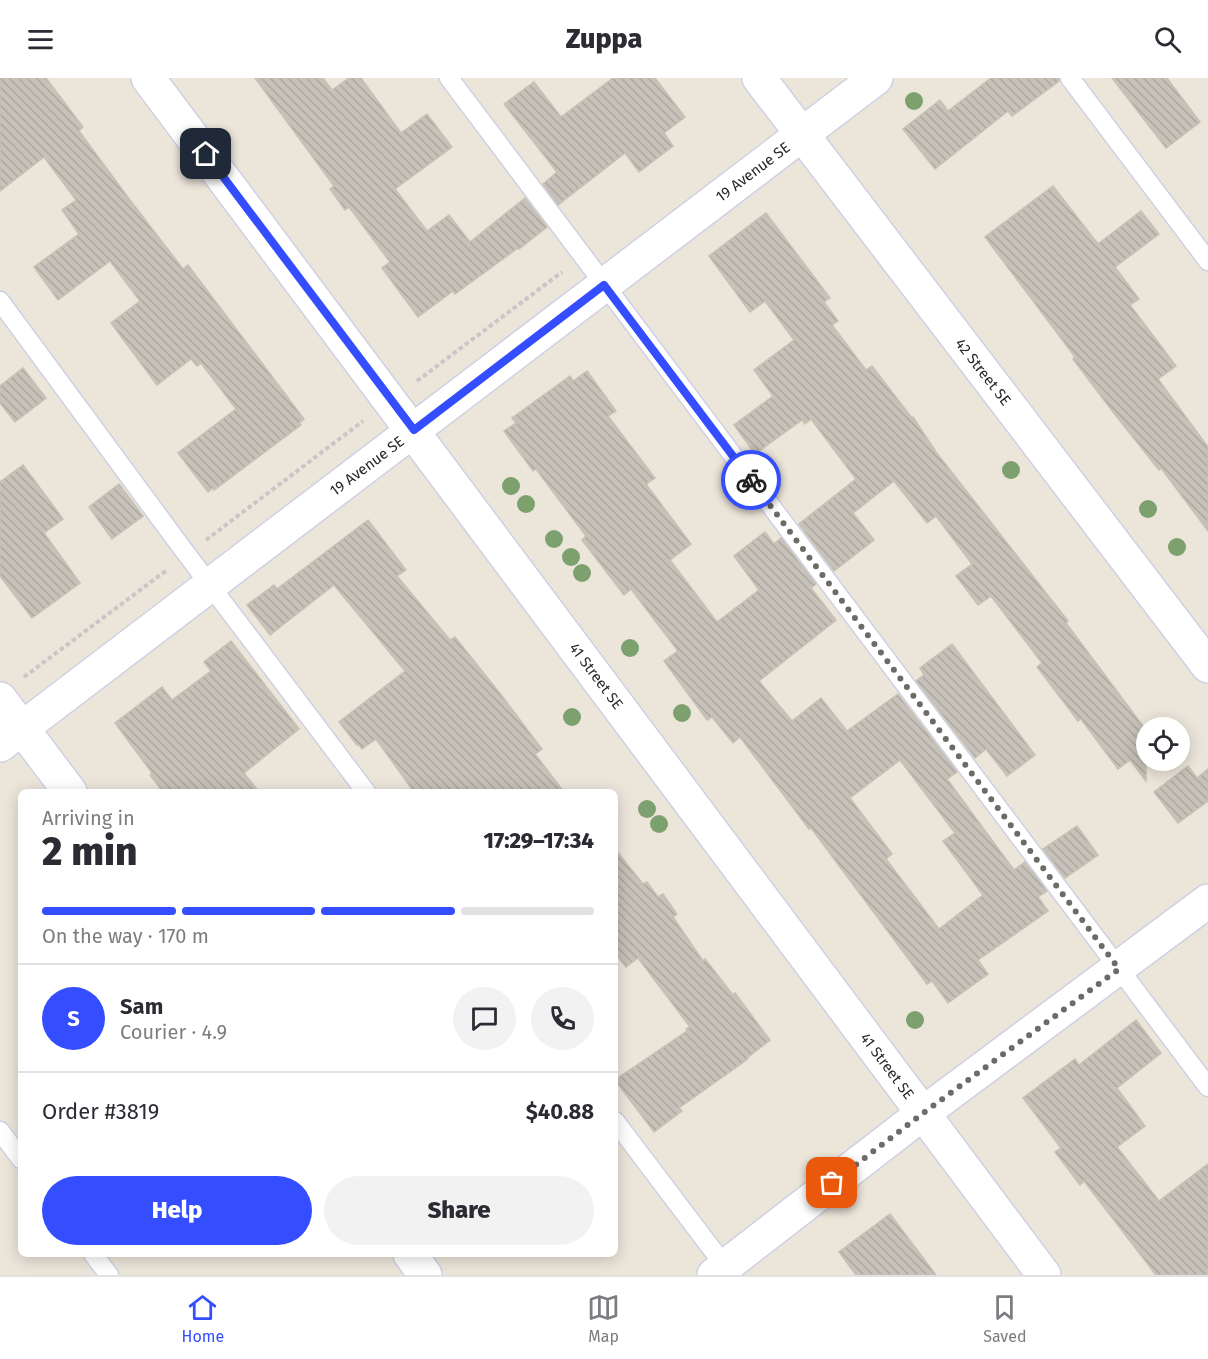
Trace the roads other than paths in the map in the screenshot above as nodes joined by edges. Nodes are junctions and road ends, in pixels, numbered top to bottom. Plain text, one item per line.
1 (148, 78) edge
2 (449, 78) edge
3 (759, 78) edge
4 (876, 78) edge
5 (1070, 78) edge
6 (801, 135) junction
7 (1208, 261) edge
8 (604, 285) junction
9 (0, 301) edge
10 (414, 430) junction
11 (210, 585) junction
12 (1208, 666) edge
13 (0, 699) edge
14 (11, 736) edge
15 (67, 789) edge
16 (364, 789) edge
17 (1208, 901) edge
18 (1119, 969) junction
19 (1208, 1087) edge
20 (922, 1114) junction
21 (618, 1125) edge
22 (0, 1131) edge
23 (18, 1155) edge
24 (95, 1257) edge
25 (412, 1257) edge
26 (723, 1272) edge
27 (109, 1275) edge
28 (425, 1275) edge
29 (1044, 1275) edge

1 - 10 street, 41 Street SE
2 - 8 lane
3 - 6 street, 42 Street SE
4 - 6 street, 19 Avenue SE
5 - 7 lane
6 - 8 street, 19 Avenue SE
6 - 12 street, 42 Street SE
8 - 10 street, 19 Avenue SE
8 - 18 lane
9 - 11 lane
10 - 11 street, 19 Avenue SE
10 - 20 street, 41 Street SE
11 - 14 street, 19 Avenue SE
11 - 16 lane
13 - 14 street
14 - 15 street
17 - 18 street
18 - 19 lane
18 - 20 street
20 - 26 street
20 - 29 street, 41 Street SE
21 - 26 lane
22 - 23 lane
24 - 27 lane
25 - 28 street

